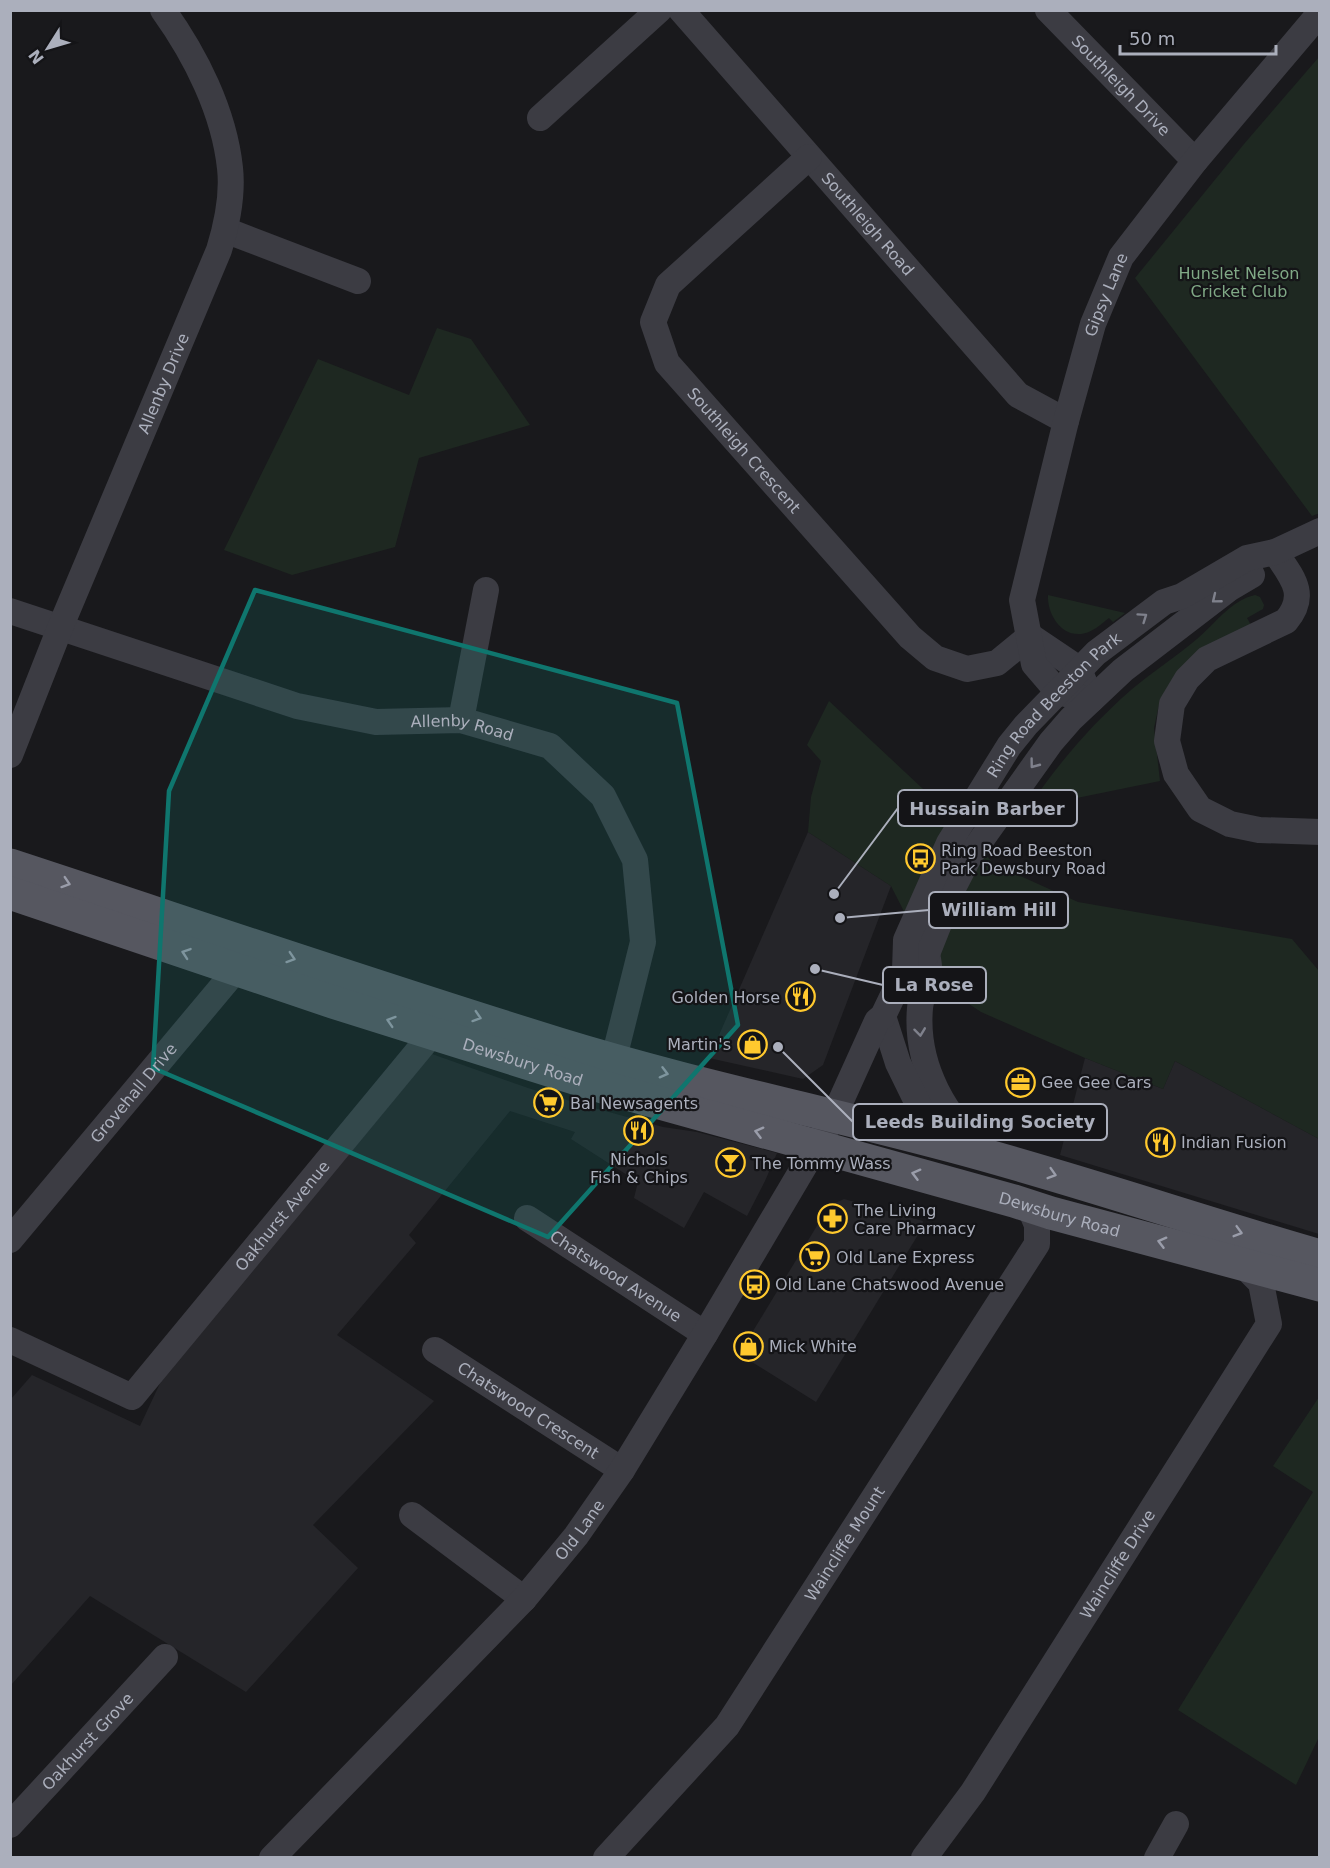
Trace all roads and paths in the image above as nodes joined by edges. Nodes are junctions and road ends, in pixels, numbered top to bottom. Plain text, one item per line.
1 (163, 10) edge
2 (658, 10) edge
3 (681, 10) edge
4 (1048, 10) edge
5 (1320, 13) edge
6 (540, 118) dead end
7 (809, 156) junction
8 (1194, 162) junction
9 (225, 230) junction
10 (358, 282) dead end
11 (1066, 421) junction
12 (1320, 531) edge
13 (1275, 552) junction
14 (486, 590) dead end
15 (1320, 599) edge
16 (10, 611) edge
17 (1293, 613) junction
18 (60, 628) junction
19 (1030, 636) junction
20 (1079, 669) junction
21 (1058, 692) junction
22 (1090, 700) junction
23 (461, 720) junction
24 (10, 755) edge
25 (1320, 832) edge
26 (10, 865) edge
27 (10, 893) edge
28 (927, 954) junction
29 (246, 958) junction
30 (905, 970) junction
31 (883, 1016) junction
32 (432, 1034) junction
33 (610, 1074) junction
34 (834, 1116) junction
35 (942, 1143) junction
36 (815, 1147) junction
37 (996, 1158) junction
38 (972, 1190) junction
39 (1029, 1206) junction
40 (527, 1218) dead end
41 (10, 1240) edge
42 (1320, 1256) edge
43 (1242, 1263) junction
44 (1320, 1285) edge
45 (705, 1334) junction
46 (10, 1340) edge
47 (435, 1350) dead end
48 (622, 1470) junction
49 (412, 1515) dead end
50 (524, 1599) junction
51 (165, 1657) dead end
52 (1176, 1824) dead end
53 (10, 1825) edge
54 (272, 1857) edge
55 (606, 1857) edge
56 (924, 1857) edge
57 (1157, 1857) edge

1 - 9 street, Allenby Drive
2 - 6 street
3 - 7 street, Southleigh Road
4 - 8 street, Southleigh Drive
5 - 8 street, Gipsy Lane
7 - 11 street, Southleigh Road
7 - 19 street, Southleigh Crescent
8 - 11 street, Gipsy Lane
9 - 10 street
9 - 18 street, Allenby Drive
11 - 19 street, Gipsy Lane
12 - 13 street, Ring Road Beeston Park
13 - 17 street
20 -> 13 street, Ring Road Beeston Park
13 -> 22 street, Ring Road Beeston Park
14 - 23 street
15 - 17 street
16 - 18 street, Allenby Road
17 - 25 street
18 - 23 street, Allenby Road
18 - 24 street, Allenby Drive
19 - 20 street
19 - 21 street, Gipsy Lane
20 - 21 street, Ring Road Beeston Park
20 - 22 street
21 - 22 street
21 - 30 street, Ring Road Beeston Park
22 -> 28 street, Ring Road Beeston Park
23 - 33 street, Allenby Road
26 -> 29 main road, Dewsbury Road
29 -> 27 main road, Dewsbury Road
28 - 30 street, Ring Road Beeston Park
28 -> 37 street
32 -> 29 main road, Dewsbury Road
29 -> 33 main road, Dewsbury Road
29 - 41 street, Grovehall Drive
30 - 31 street, Ring Road Beeston Park
31 - 34 street, Ring Road Beeston Park
31 - 35 street
32 - 33 main road, Dewsbury Road
32 - 46 street, Oakhurst Avenue
33 -> 34 main road, Dewsbury Road
36 -> 33 main road, Dewsbury Road
34 - 35 main road, Dewsbury Road
34 - 36 street, Ring Road Beeston Park
35 - 37 main road, Dewsbury Road
35 - 38 main road
38 -> 36 main road, Dewsbury Road
36 - 45 street, Old Lane
37 -> 42 main road, Dewsbury Road
38 - 39 main road, Dewsbury Road
43 -> 39 main road, Dewsbury Road
39 - 55 street, Waincliffe Mount
40 - 45 street, Chatswood Avenue
43 - 44 main road, Dewsbury Road
43 - 56 street, Waincliffe Drive
45 - 48 street, Old Lane
47 - 48 street, Chatswood Crescent
48 - 50 street, Old Lane
49 - 50 street
50 - 54 street, Old Lane
51 - 53 street, Oakhurst Grove
52 - 57 street

